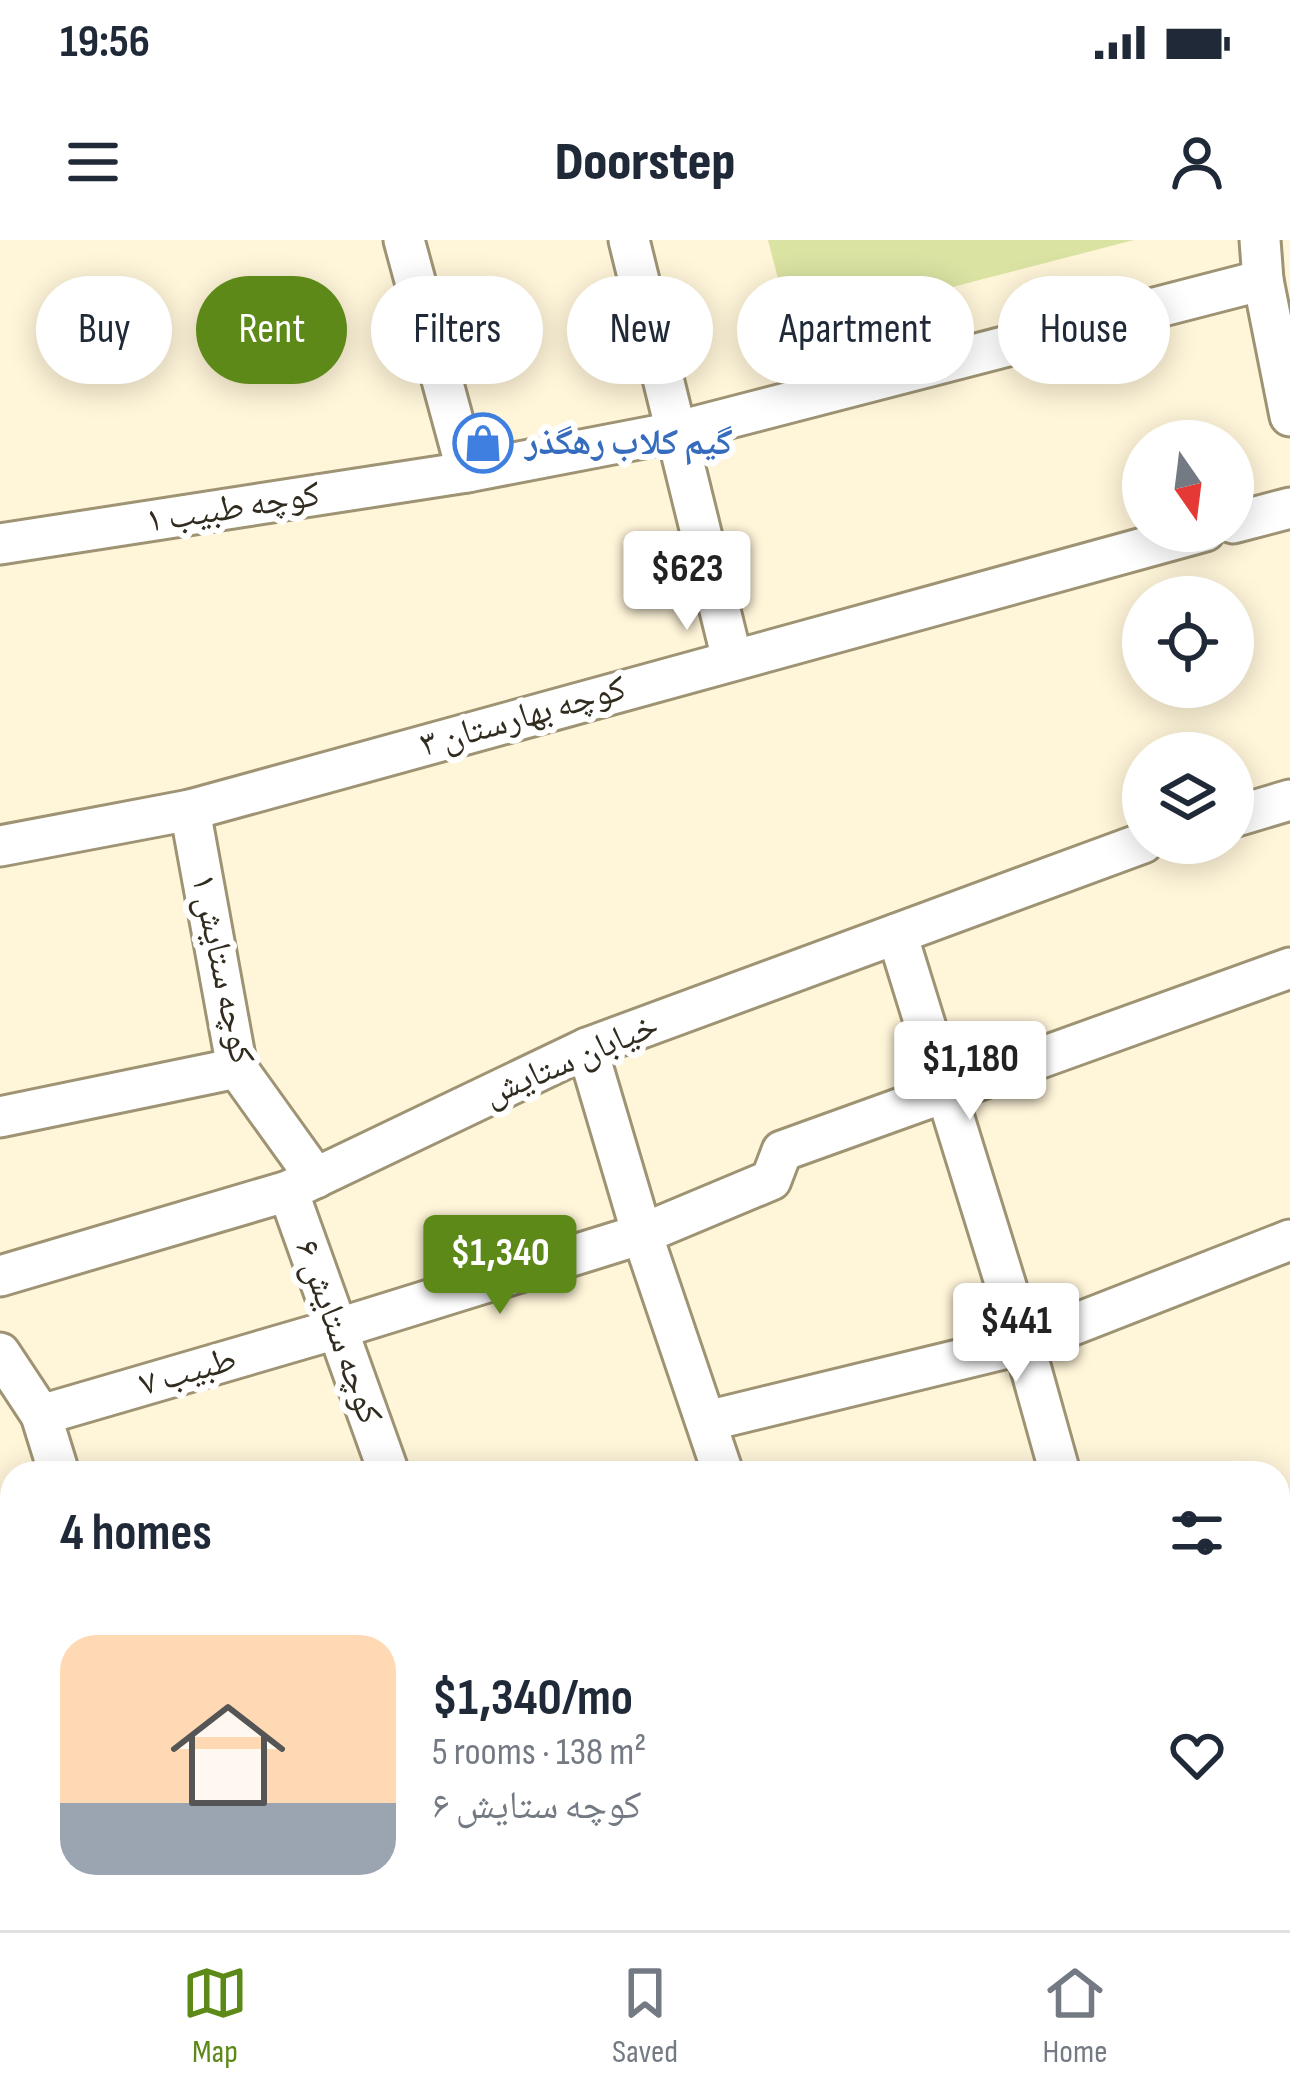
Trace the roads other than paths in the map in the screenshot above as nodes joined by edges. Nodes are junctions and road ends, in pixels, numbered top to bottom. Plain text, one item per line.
1 (404, 240) edge
2 (629, 240) edge
3 (1260, 240) edge
4 (1263, 280) junction
5 (1290, 416) edge
6 (675, 432) junction
7 (467, 472) junction
8 (1290, 508) edge
9 (1254, 517) edge
10 (0, 544) edge
11 (1127, 552) edge
12 (732, 659) junction
13 (1290, 800) edge
14 (190, 810) junction
15 (1254, 811) edge
16 (0, 846) edge
17 (1122, 851) edge
18 (897, 934) junction
19 (1290, 968) edge
20 (587, 1048) junction
21 (237, 1067) junction
22 (947, 1091) junction
23 (0, 1117) edge
24 (302, 1185) junction
25 (642, 1234) junction
26 (1290, 1240) edge
27 (0, 1276) edge
28 (336, 1329) junction
29 (1024, 1344) junction
30 (0, 1353) edge
31 (40, 1415) junction
32 (707, 1421) junction
33 (55, 1461) edge
34 (382, 1461) edge
35 (719, 1461) edge
36 (1057, 1461) edge

1 - 7 street
2 - 6 street
3 - 4 street
4 - 5 street
4 - 6 street, کوچه طبیب ۱
6 - 7 street, کوچه طبیب ۱
6 - 12 street
7 - 10 street, کوچه طبیب ۱
8 - 9 street
11 - 12 street, کوچه بهارستان ۳
12 - 14 street, کوچه بهارستان ۳
13 - 15 street
14 - 16 street, کوچه بهارستان ۳
14 - 21 street, کوچه ستایش ۱
17 - 18 street, خیابان ستایش
18 - 20 street, خیابان ستایش
18 - 22 street
19 - 22 street, طبیب ۷
20 - 24 street, خیابان ستایش
20 - 25 street
21 - 23 street
21 - 24 street, کوچه ستایش ۱
22 - 25 street, طبیب ۷
22 - 29 street
24 - 27 street, خیابان ستایش
24 - 28 street, کوچه ستایش ۶
25 - 28 street, طبیب ۷
25 - 32 street
26 - 29 street
28 - 31 street, طبیب ۷
28 - 34 street, کوچه ستایش ۶
29 - 32 street
29 - 36 street
30 - 31 street
31 - 33 street
32 - 35 street

